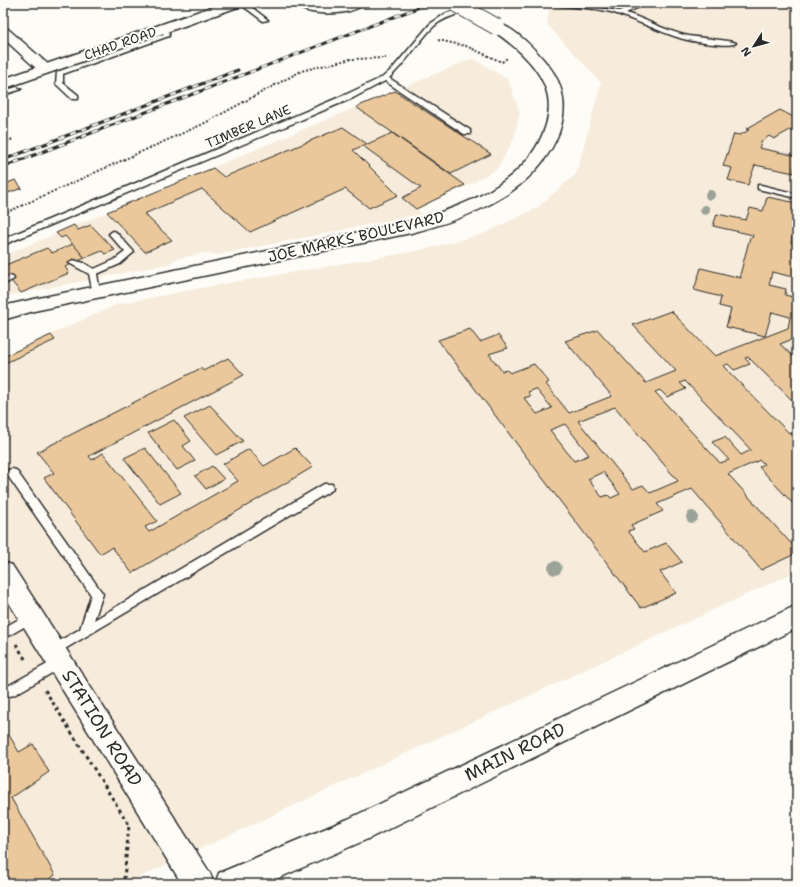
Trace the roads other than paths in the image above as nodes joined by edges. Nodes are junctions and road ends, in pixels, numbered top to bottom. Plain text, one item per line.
1 (236, 3) edge
2 (242, 3) edge
3 (300, 3) edge
4 (357, 3) edge
5 (454, 3) edge
6 (481, 3) edge
7 (554, 3) edge
8 (645, 3) edge
9 (619, 12) junction
10 (265, 20) dead end
11 (162, 29) junction
12 (3, 31) edge
13 (733, 43) dead end
14 (45, 69) junction
15 (385, 78) junction
16 (10, 86) edge
17 (3, 93) edge
18 (75, 97) dead end
19 (467, 132) dead end
20 (761, 187) dead end
21 (797, 196) edge
22 (113, 234) dead end
23 (3, 242) edge
24 (73, 263) dead end
25 (92, 273) junction
26 (96, 292) junction
27 (3, 313) edge
28 (12, 472) dead end
29 (328, 488) dead end
30 (3, 572) edge
31 (797, 616) edge
32 (32, 617) junction
33 (86, 632) junction
34 (6, 633) edge
35 (57, 656) junction
36 (10, 691) dead end
37 (199, 884) edge
38 (230, 884) edge

1 - 11 main road, CHAD ROAD
2 - 10 lane
3 - 4 main road
5 - 26 main road, JOE MARKS BOULEVARD, bridge
6 - 15 lane, TIMBER LANE
7 - 9 lane
8 - 9 lane
9 - 13 lane
11 - 14 main road, CHAD ROAD
11 - 18 lane
12 - 14 street
14 - 16 main road, CHAD ROAD
15 - 19 lane
15 - 23 lane, TIMBER LANE
16 - 17 lane
20 - 21 lane
22 - 25 lane
24 - 25 lane
25 - 26 lane
26 - 27 main road, JOE MARKS BOULEVARD
28 - 33 lane
29 - 33 lane
30 - 32 main road, STATION ROAD
31 - 38 main road, MAIN ROAD
32 - 34 lane
32 - 35 main road, STATION ROAD
33 - 35 lane
35 - 36 lane
35 - 37 main road, STATION ROAD

